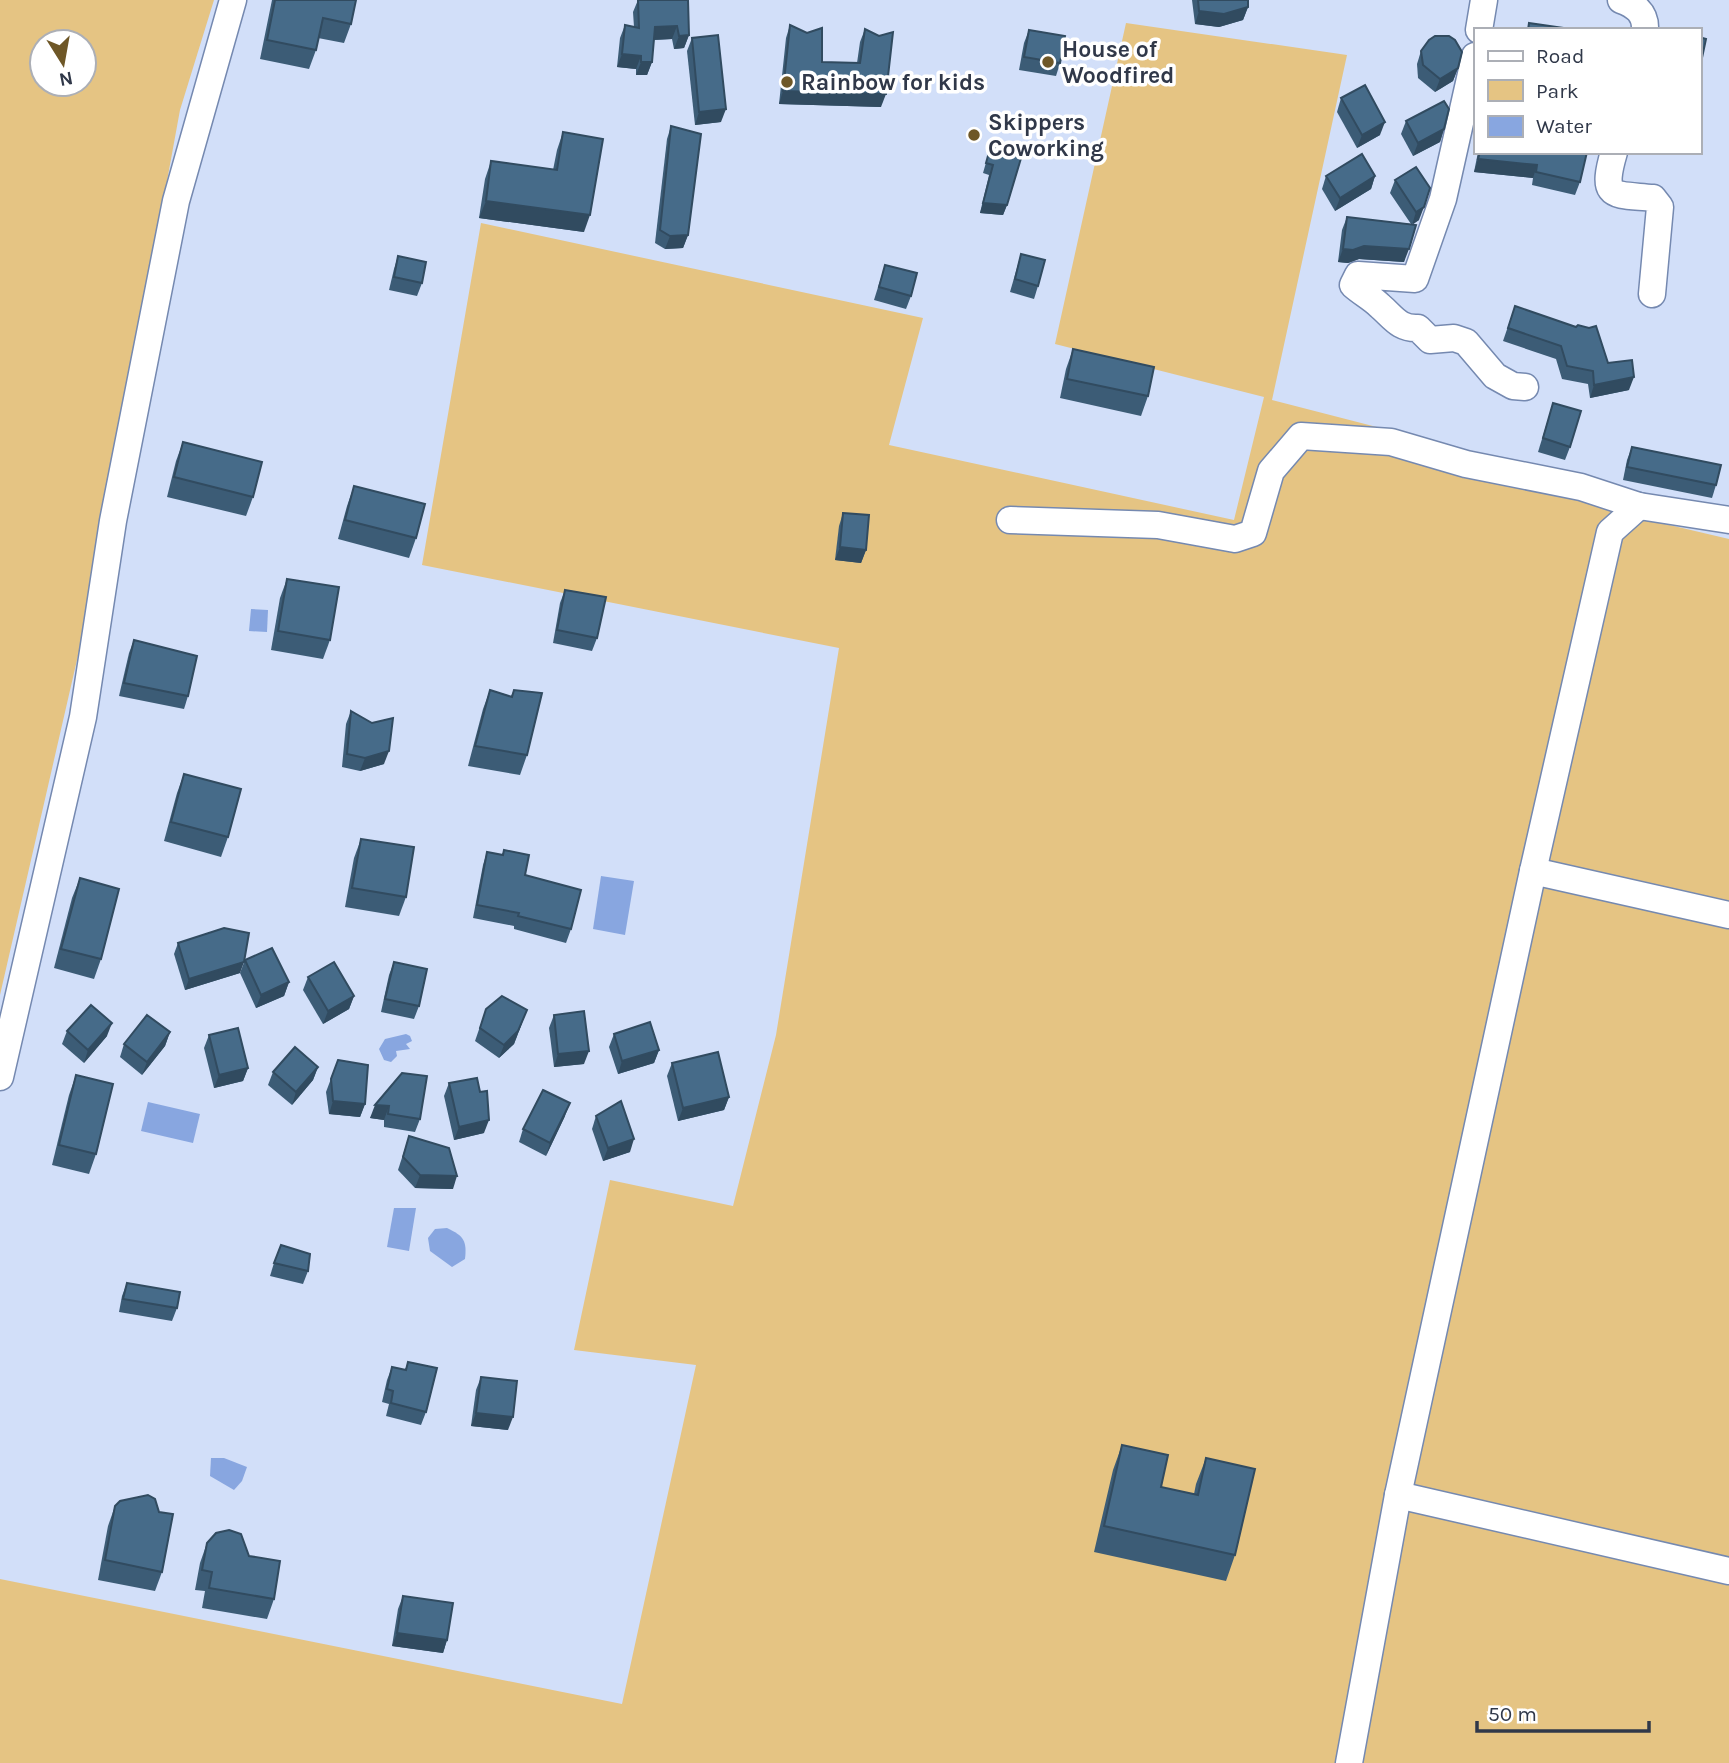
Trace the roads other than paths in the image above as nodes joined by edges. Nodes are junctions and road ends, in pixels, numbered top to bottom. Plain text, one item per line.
1 (233, 0) edge
2 (1484, 0) edge
3 (1621, 0) edge
4 (1479, 28) edge
5 (1645, 28) edge
6 (1474, 60) edge
7 (1613, 154) edge
8 (1652, 294) dead end
9 (1525, 387) dead end
10 (1639, 506) junction
11 (1010, 520) dead end
12 (1729, 520) edge
13 (1533, 871) junction
14 (1729, 915) edge
15 (0, 1077) edge
16 (1398, 1495) junction
17 (1729, 1571) edge
18 (1349, 1763) edge

1 - 15 street
2 - 4 street
3 - 5 street
6 - 9 street
7 - 8 street
10 - 11 street
10 - 12 street
10 - 13 street
13 - 14 street
13 - 16 street
16 - 17 street
16 - 18 street

